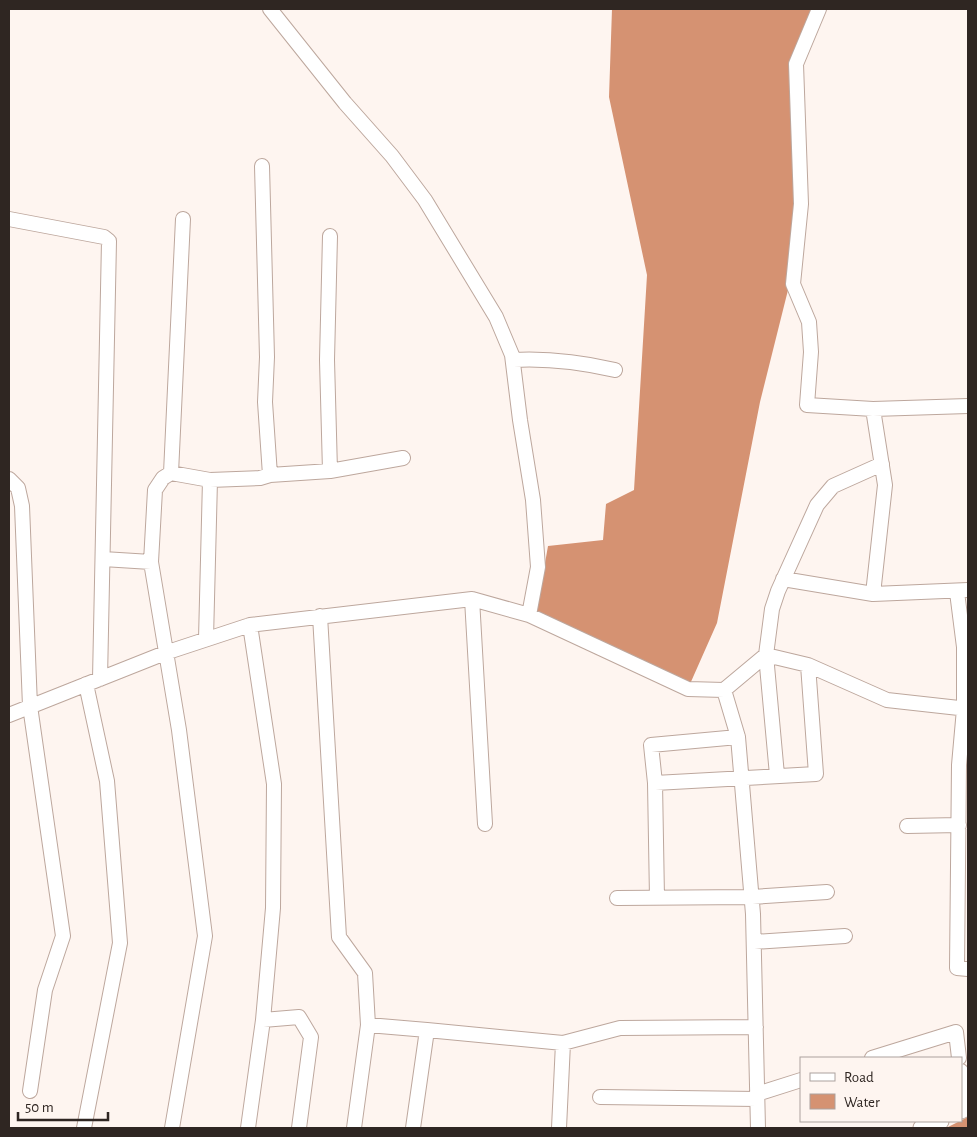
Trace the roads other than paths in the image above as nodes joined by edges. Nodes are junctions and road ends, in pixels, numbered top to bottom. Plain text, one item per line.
1 (270, 9) edge
2 (819, 9) edge
3 (262, 166) dead end
4 (9, 218) edge
5 (183, 220) dead end
6 (330, 236) dead end
7 (513, 360) junction
8 (614, 370) dead end
9 (968, 406) edge
10 (873, 409) junction
11 (404, 458) dead end
12 (882, 464) junction
13 (330, 471) junction
14 (171, 473) junction
15 (270, 475) junction
16 (9, 478) edge
17 (210, 480) junction
18 (103, 558) junction
19 (151, 562) junction
20 (783, 579) junction
21 (963, 591) edge
22 (873, 594) junction
23 (472, 599) junction
24 (529, 615) junction
25 (320, 616) junction
26 (250, 625) junction
27 (206, 640) junction
28 (966, 647) edge
29 (166, 652) junction
30 (766, 655) junction
31 (808, 665) junction
32 (100, 679) junction
33 (86, 684) junction
34 (724, 690) junction
35 (30, 706) junction
36 (966, 709) edge
37 (9, 715) edge
38 (738, 737) junction
39 (964, 764) edge
40 (777, 776) junction
41 (742, 777) junction
42 (655, 783) junction
43 (485, 824) dead end
44 (959, 825) junction
45 (907, 826) dead end
46 (827, 892) dead end
47 (752, 897) junction
48 (617, 898) dead end
49 (657, 898) junction
50 (845, 936) dead end
51 (754, 942) junction
52 (968, 969) edge
53 (264, 1020) junction
54 (368, 1025) junction
55 (756, 1027) junction
56 (427, 1030) junction
57 (563, 1042) junction
58 (875, 1057) edge
59 (959, 1057) edge
60 (962, 1076) edge
61 (800, 1080) edge
62 (30, 1091) dead end
63 (600, 1097) dead end
64 (757, 1097) junction
65 (968, 1097) edge
66 (937, 1122) edge
67 (84, 1128) edge
68 (172, 1128) edge
69 (248, 1128) edge
70 (299, 1128) edge
71 (354, 1128) edge
72 (413, 1128) edge
73 (559, 1128) edge
74 (758, 1128) edge
75 (923, 1128) edge

1 - 7 street
2 - 10 street
3 - 15 street
4 - 18 street
5 - 14 street
6 - 13 street
7 - 8 street
7 - 24 street
9 - 10 street
10 - 12 street
11 - 13 street
12 - 20 street
12 - 22 street
13 - 15 street
14 - 17 street
14 - 19 street
15 - 17 street
16 - 35 street
17 - 27 street
18 - 19 street
18 - 32 street
19 - 29 street
20 - 22 street
20 - 30 street
21 - 22 street
21 - 28 street
23 - 24 street
23 - 25 street
23 - 43 street
24 - 34 street
25 - 26 street
25 - 54 street
26 - 27 street
26 - 53 street
27 - 29 street
28 - 36 street
29 - 32 street
29 - 68 street
30 - 31 street
30 - 34 street
30 - 40 street
31 - 36 street
31 - 40 street
32 - 33 street
33 - 35 street
33 - 67 street
34 - 38 street
35 - 37 street
35 - 62 street
36 - 39 street
38 - 41 street
38 - 42 street
39 - 44 street
40 - 41 street
41 - 42 street
41 - 47 street
42 - 49 street
44 - 45 street
44 - 52 street
46 - 47 street
47 - 49 street
47 - 51 street
48 - 49 street
50 - 51 street
51 - 55 street
53 - 69 street
53 - 70 street
54 - 56 street
54 - 71 street
55 - 57 street
55 - 64 street
56 - 57 street
56 - 72 street
57 - 73 street
58 - 59 street
60 - 65 street
61 - 64 street
63 - 64 street
64 - 74 street
66 - 75 main road

